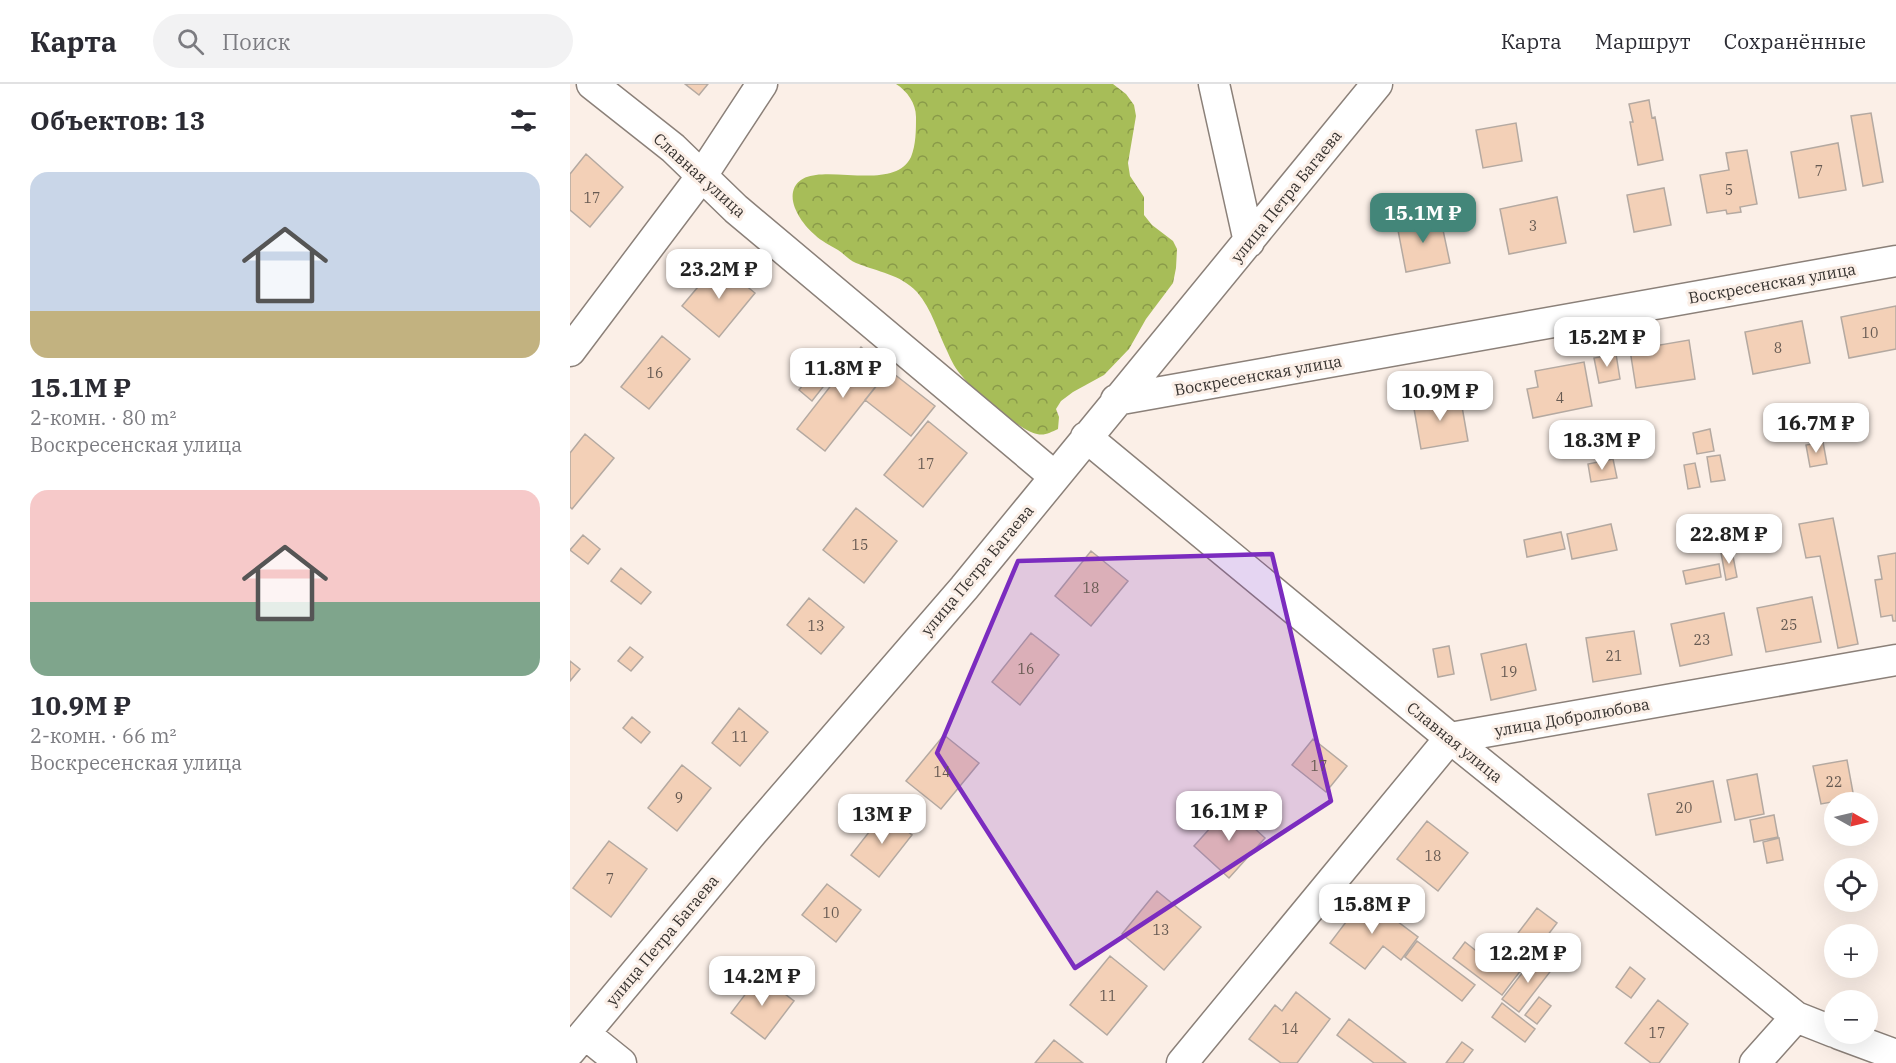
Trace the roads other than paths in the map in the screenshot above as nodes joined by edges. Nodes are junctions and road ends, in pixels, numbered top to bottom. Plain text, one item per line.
1 (592, 84) edge
2 (762, 84) edge
3 (1214, 84) edge
4 (1377, 84) edge
5 (701, 177) junction
6 (1250, 242) junction
7 (1896, 261) edge
8 (570, 351) edge
9 (1116, 400) junction
10 (1086, 437) junction
11 (1054, 476) junction
12 (1896, 660) edge
13 (1450, 738) junction
14 (1796, 1017) junction
15 (1824, 1028) edge
16 (577, 1042) edge
17 (1866, 1044) edge
18 (1896, 1055) edge
19 (621, 1063) edge
20 (1182, 1063) edge
21 (1755, 1063) edge

1 - 5 street, Славная улица
2 - 5 street
3 - 6 street
4 - 6 street, улица Петра Багаева
5 - 8 street
5 - 11 street, Славная улица
6 - 9 street, улица Петра Багаева
7 - 9 street, Воскресенская улица
9 - 10 street, улица Петра Багаева
10 - 11 street, улица Петра Багаева
10 - 13 street, Славная улица
11 - 16 street, улица Петра Багаева
12 - 13 street, улица Добролюбова
13 - 14 street, Славная улица
13 - 20 street
14 - 15 street, Славная улица
14 - 21 street
16 - 19 street
17 - 18 street

